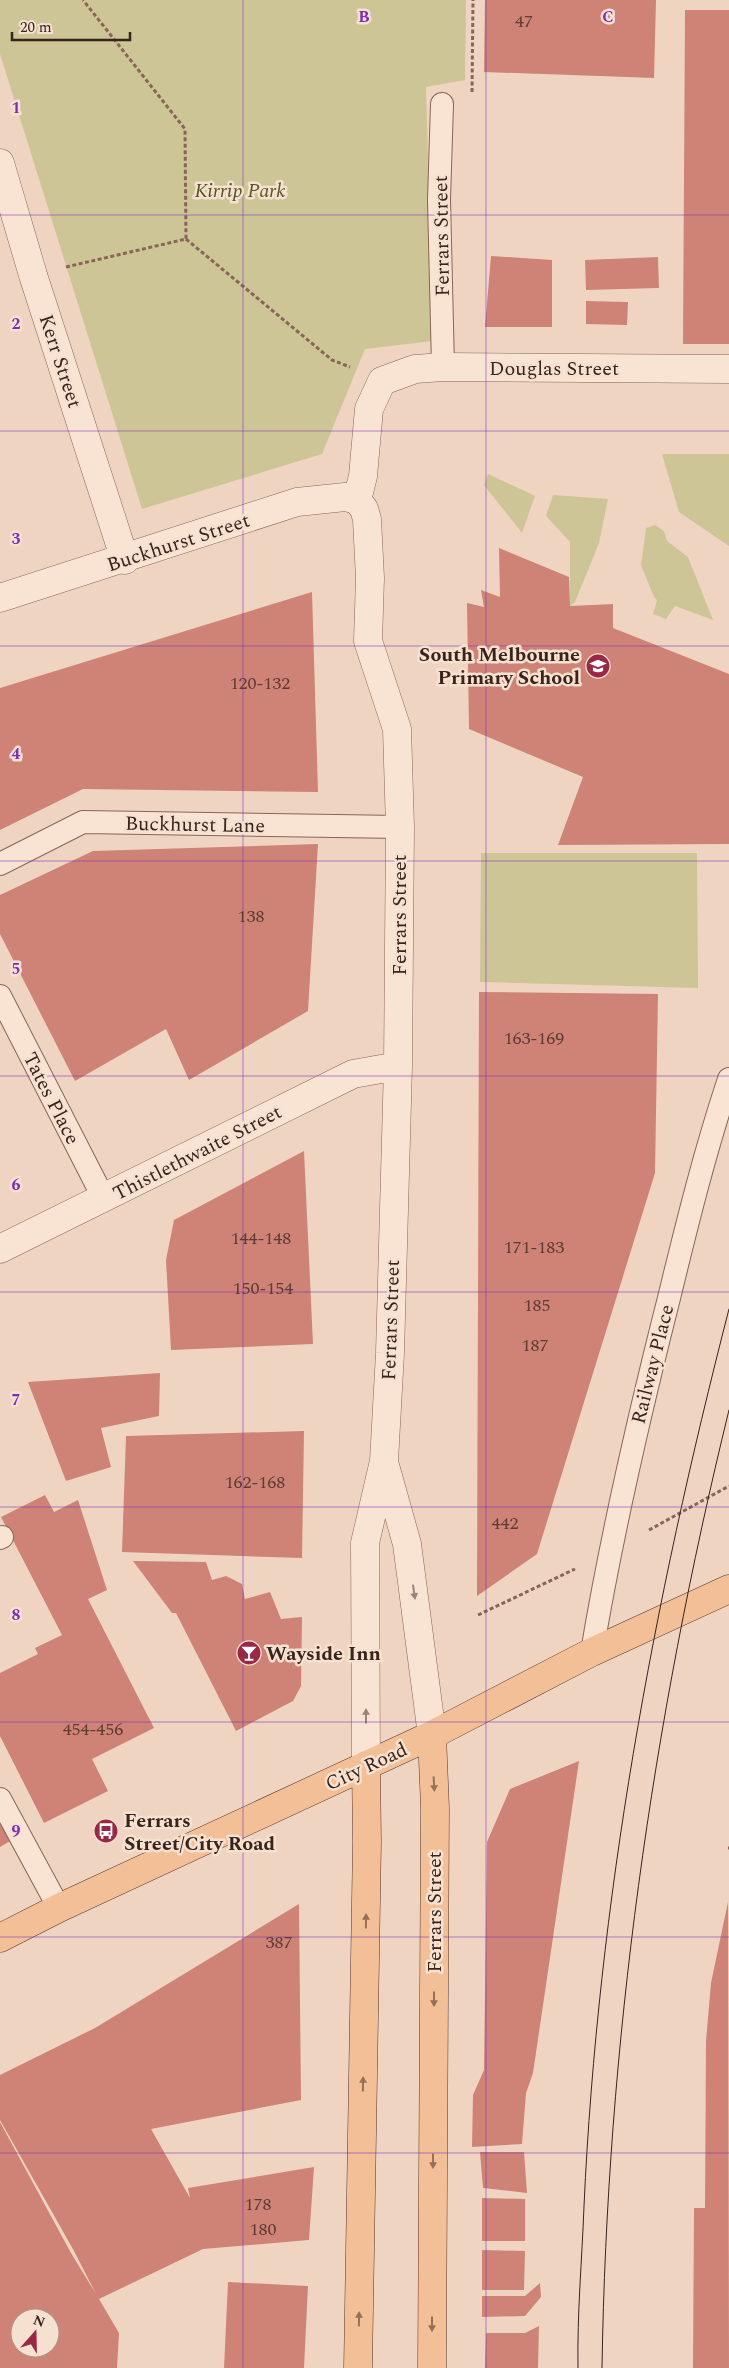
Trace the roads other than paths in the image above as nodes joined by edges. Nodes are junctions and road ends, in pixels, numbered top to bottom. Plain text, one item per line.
1 (442, 104) dead end
2 (0, 162) edge
3 (443, 367) junction
4 (729, 369) edge
5 (357, 500) junction
6 (125, 560) junction
7 (0, 598) edge
8 (400, 827) junction
9 (0, 864) edge
10 (0, 996) edge
11 (398, 1066) junction
12 (729, 1079) edge
13 (104, 1199) junction
14 (0, 1249) edge
15 (384, 1461) junction
16 (726, 1594) edge
17 (592, 1652) junction
18 (432, 1735) junction
19 (366, 1765) junction
20 (0, 1799) edge
21 (59, 1908) junction
22 (0, 1938) edge
23 (358, 2368) edge
24 (432, 2368) edge

1 - 3 lane, Ferrars Street
2 - 6 street, Kerr Street
3 - 4 street, Douglas Street
3 - 5 street, Douglas Street
5 - 6 street, Buckhurst Street
5 - 8 street, Ferrars Street
6 - 7 street, Buckhurst Street
8 - 9 lane, Buckhurst Lane
8 - 11 street, Ferrars Street
10 - 13 lane, Tates Place
11 - 13 street, Thistlethwaite Street
11 - 15 street, Ferrars Street
12 - 17 lane, Railway Place
13 - 14 street, Thistlethwaite Street
15 -> 18 street, Ferrars Street
19 -> 15 street, Ferrars Street
16 - 17 main road, City Road
17 - 18 main road, City Road
18 - 19 main road, City Road
18 -> 24 main road, Ferrars Street
19 - 21 main road, City Road
23 -> 19 main road, Ferrars Street
20 - 21 lane
21 - 22 main road, City Road

